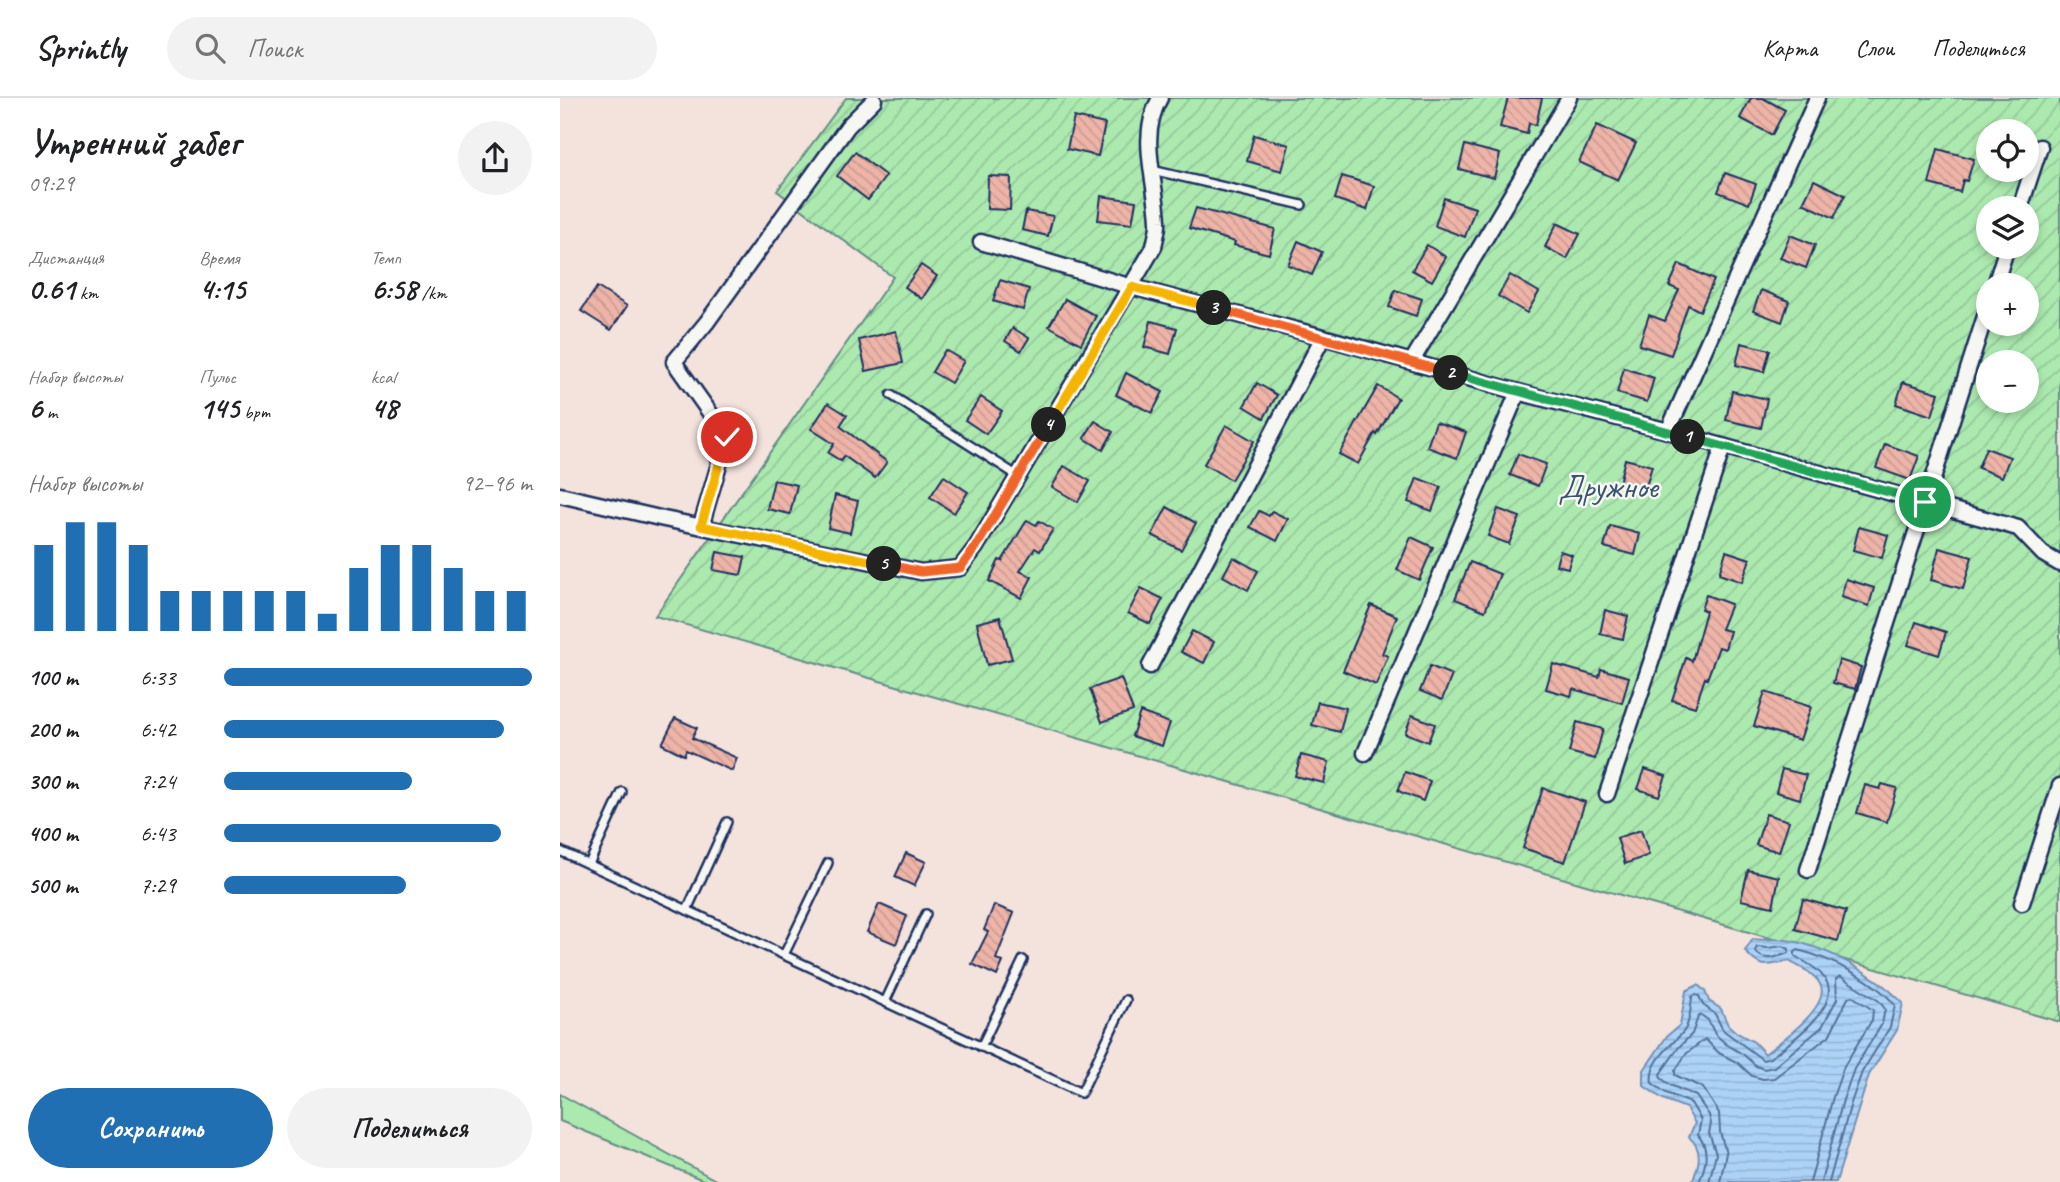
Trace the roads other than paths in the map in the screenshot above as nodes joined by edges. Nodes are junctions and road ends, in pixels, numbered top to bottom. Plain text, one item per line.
1 (1160, 98) edge
2 (1569, 98) edge
3 (1816, 98) edge
4 (874, 100) dead end
5 (2040, 147) dead end
6 (1151, 170) junction
7 (2024, 196) edge
8 (1302, 205) dead end
9 (981, 242) dead end
10 (1132, 287) junction
11 (1979, 336) edge
12 (1323, 337) junction
13 (1412, 361) junction
14 (1518, 393) junction
15 (891, 395) dead end
16 (1668, 431) junction
17 (1723, 447) junction
18 (1018, 476) junction
19 (560, 495) edge
20 (1925, 502) junction
21 (701, 526) junction
22 (2060, 564) edge
23 (1150, 666) dead end
24 (1365, 752) dead end
25 (2060, 786) edge
26 (622, 792) dead end
27 (1607, 794) dead end
28 (727, 822) dead end
29 (560, 851) edge
30 (828, 863) dead end
31 (589, 864) junction
32 (1808, 870) dead end
33 (2022, 903) dead end
34 (687, 910) junction
35 (926, 914) dead end
36 (784, 955) junction
37 (1023, 960) dead end
38 (1126, 1000) dead end
39 (885, 1002) junction
40 (981, 1046) junction

1 - 6 street
2 - 13 street
3 - 16 street
4 - 21 street
5 - 7 street
6 - 8 lane
6 - 10 street
9 - 10 street
10 - 12 street
10 - 18 street
11 - 20 street
12 - 13 street
12 - 23 street
13 - 14 street
14 - 16 street
14 - 24 street
15 - 18 lane
16 - 17 street
17 - 20 street
17 - 27 street
18 - 21 street
19 - 21 street
20 - 22 street
20 - 32 street
25 - 33 street
26 - 31 lane
28 - 34 lane
29 - 31 lane
30 - 36 lane
31 - 34 lane
34 - 36 lane
35 - 39 lane
36 - 39 lane
37 - 40 lane
38 - 40 lane
39 - 40 lane

